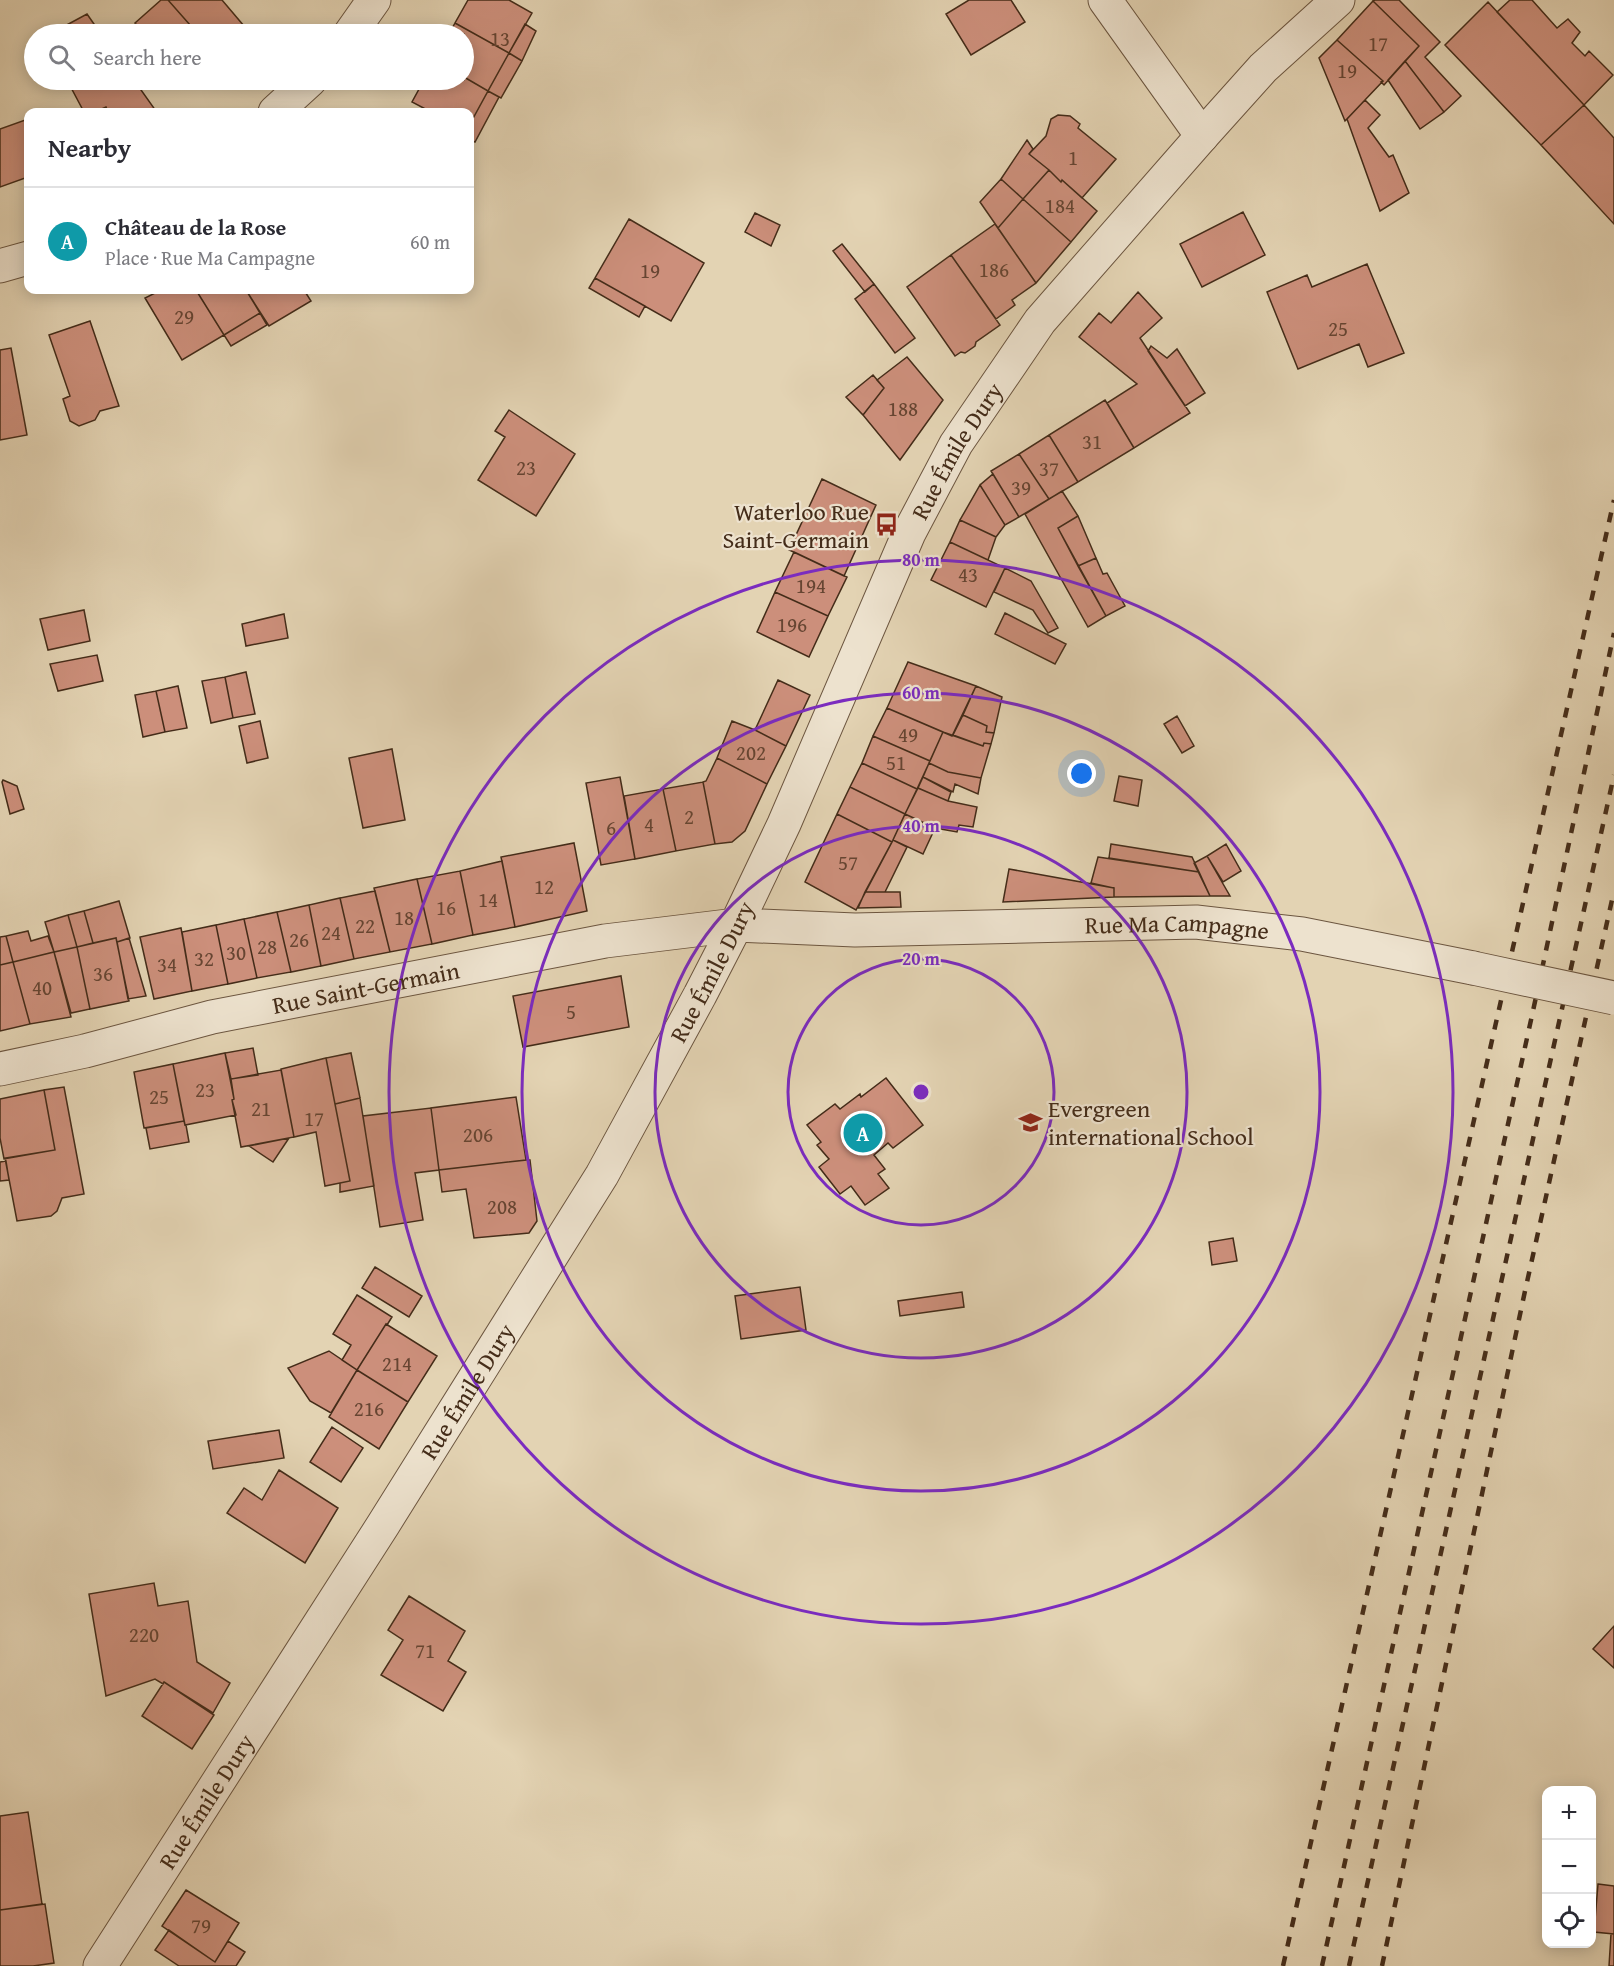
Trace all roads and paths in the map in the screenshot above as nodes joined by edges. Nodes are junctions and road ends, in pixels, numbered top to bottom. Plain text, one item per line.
1 (374, 0) edge
2 (1105, 0) edge
3 (1338, 0) edge
4 (357, 24) edge
5 (299, 90) edge
6 (279, 108) edge
7 (1202, 136) junction
8 (24, 259) edge
9 (0, 266) edge
10 (736, 925) junction
11 (1614, 998) edge
12 (0, 1069) edge
13 (100, 1966) edge

1 - 4 street
2 - 7 street
3 - 7 street, Rue Émile Dury
5 - 6 street
7 - 10 street, Rue Émile Dury
8 - 9 street
10 - 11 street, Rue Ma Campagne, bridge
10 - 12 street, Rue Saint-Germain
10 - 13 street, Rue Émile Dury

